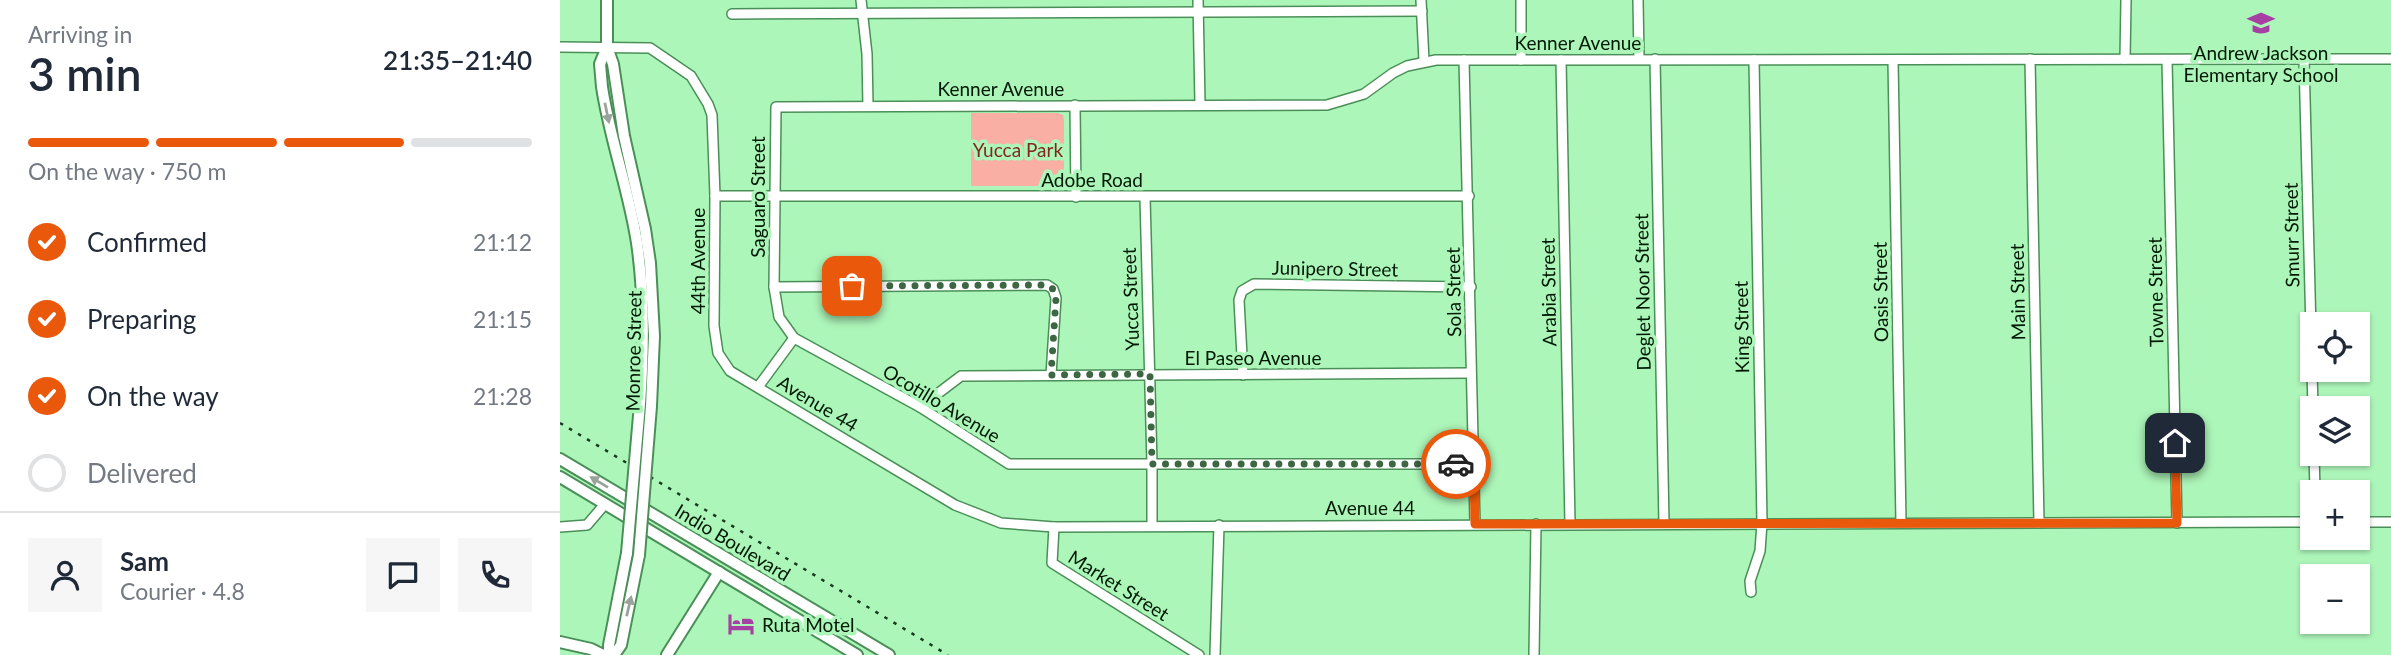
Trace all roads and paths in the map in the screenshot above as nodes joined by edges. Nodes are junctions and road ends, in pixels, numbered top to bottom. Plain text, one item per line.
1 (607, 0) edge
2 (861, 0) edge
3 (1198, 0) edge
4 (1421, 0) edge
5 (1521, 0) edge
6 (1637, 0) edge
7 (2126, 0) edge
8 (1422, 11) junction
9 (1198, 12) junction
10 (732, 14) dead end
11 (861, 14) junction
12 (560, 47) edge
13 (607, 47) junction
14 (1639, 59) junction
15 (1655, 59) junction
16 (2030, 59) junction
17 (1464, 60) junction
18 (1521, 60) junction
19 (1561, 60) junction
20 (1754, 60) junction
21 (1893, 60) junction
22 (2125, 60) junction
23 (2167, 60) junction
24 (2391, 60) edge
25 (1424, 61) junction
26 (2304, 61) junction
27 (1200, 104) junction
28 (1075, 105) junction
29 (868, 106) junction
30 (776, 107) joint
31 (715, 196) junction
32 (1469, 196) junction
33 (775, 197) junction
34 (1076, 197) junction
35 (1145, 197) junction
36 (774, 287) junction
37 (1471, 287) junction
38 (794, 338) junction
39 (1471, 373) junction
40 (1150, 374) junction
41 (1051, 375) junction
42 (1242, 375) junction
43 (758, 387) junction
44 (2313, 396) edge
45 (920, 407) junction
46 (560, 458) edge
47 (1152, 464) junction
48 (1474, 464) junction
49 (560, 477) edge
50 (605, 504) junction
51 (2370, 522) edge
52 (2391, 522) edge
53 (1762, 523) junction
54 (1901, 523) junction
55 (2039, 523) junction
56 (2177, 523) junction
57 (2300, 523) edge
58 (1475, 524) junction
59 (1536, 524) junction
60 (1570, 524) junction
61 (1664, 524) junction
62 (1152, 525) junction
63 (1219, 525) junction
64 (560, 527) edge
65 (1054, 527) junction
66 (650, 531) junction
67 (708, 547) junction
68 (719, 572) junction
69 (1751, 592) dead end
70 (796, 600) junction
71 (560, 642) edge
72 (877, 650) edge
73 (603, 655) edge
74 (612, 655) edge
75 (667, 655) edge
76 (857, 655) edge
77 (889, 655) edge
78 (1199, 655) edge
79 (1215, 655) edge
80 (1534, 655) edge

1 - 13 main road, Monroe Street
2 - 11 street
3 - 9 street
4 - 8 street
5 - 18 street
6 - 14 street
7 - 22 street
8 - 9 street
8 - 25 street
9 - 11 street
9 - 27 street
10 - 11 street
11 - 29 street
12 - 13 street
13 - 31 street, 44th Avenue
13 - 74 main road, Monroe Street, bridge
14 - 15 street, Kenner Avenue
14 - 19 street, Kenner Avenue
15 - 20 street, Kenner Avenue
15 - 61 street, Deglet Noor Street
16 - 21 street, Kenner Avenue
16 - 22 street, Kenner Avenue
16 - 55 street, Main Street
17 - 18 street, Kenner Avenue
17 - 25 street, Kenner Avenue
17 - 32 street, Sola Street
18 - 19 street, Kenner Avenue
19 - 60 street, Arabia Street
20 - 21 street, Kenner Avenue
20 - 53 street, King Street
21 - 54 street, Oasis Street
22 - 23 street, Kenner Avenue
23 - 26 street, Kenner Avenue
23 - 56 street, Towne Street
24 - 26 street, Kenner Avenue
25 - 27 street, Kenner Avenue
26 - 44 street, Smurr Street
27 - 28 street, Kenner Avenue
28 - 29 street, Kenner Avenue
28 - 34 street
29 - 30 street, Kenner Avenue
30 - 33 street, Saguaro Street
31 - 33 street, Adobe Road
31 - 43 street, 44th Avenue
32 - 35 street, Adobe Road
32 - 37 street, Sola Street
33 - 34 street, Adobe Road
33 - 36 street, Saguaro Street
34 - 35 street, Adobe Road
35 - 40 street, Yucca Street
36 - 38 street
36 - 41 street
37 - 39 street, Sola Street
37 - 42 street, Junipero Street
38 - 43 street
38 - 45 street, Ocotillo Avenue
39 - 42 street, El Paseo Avenue
39 - 48 street, Sola Street
40 - 41 street, El Paseo Avenue
40 - 42 street, El Paseo Avenue
40 - 47 street, Yucca Street
41 - 45 street, El Paseo Avenue
43 - 65 street, Avenue 44
45 - 47 street, Ocotillo Avenue
67 -> 46 main road, Indio Boulevard
47 - 48 street, Ocotillo Avenue
47 - 62 street, Yucca Street
48 - 58 street, Sola Street
49 - 50 main road, Indio Boulevard
50 - 64 street
50 - 66 main road, Indio Boulevard
51 - 52 street
53 - 54 street, Avenue 44
53 - 61 street, Avenue 44
53 - 69 street, King Street
54 - 55 street, Avenue 44
55 - 56 street, Avenue 44
56 - 57 street, Avenue 44
58 - 59 street, Avenue 44
58 - 63 street, Avenue 44
59 - 60 street, Avenue 44
59 - 80 street
60 - 61 street, Avenue 44
62 - 63 street, Avenue 44
62 - 65 street, Avenue 44
63 - 79 street
65 - 78 street, Market Street
66 - 67 main road
66 - 68 main road, Indio Boulevard
67 - 68 main road
67 - 70 main road, Indio Boulevard
68 - 70 main road
68 - 75 main road
68 - 76 main road, Indio Boulevard
70 - 72 main road, Indio Boulevard
71 - 73 main road
72 - 77 main road, Indio Boulevard

